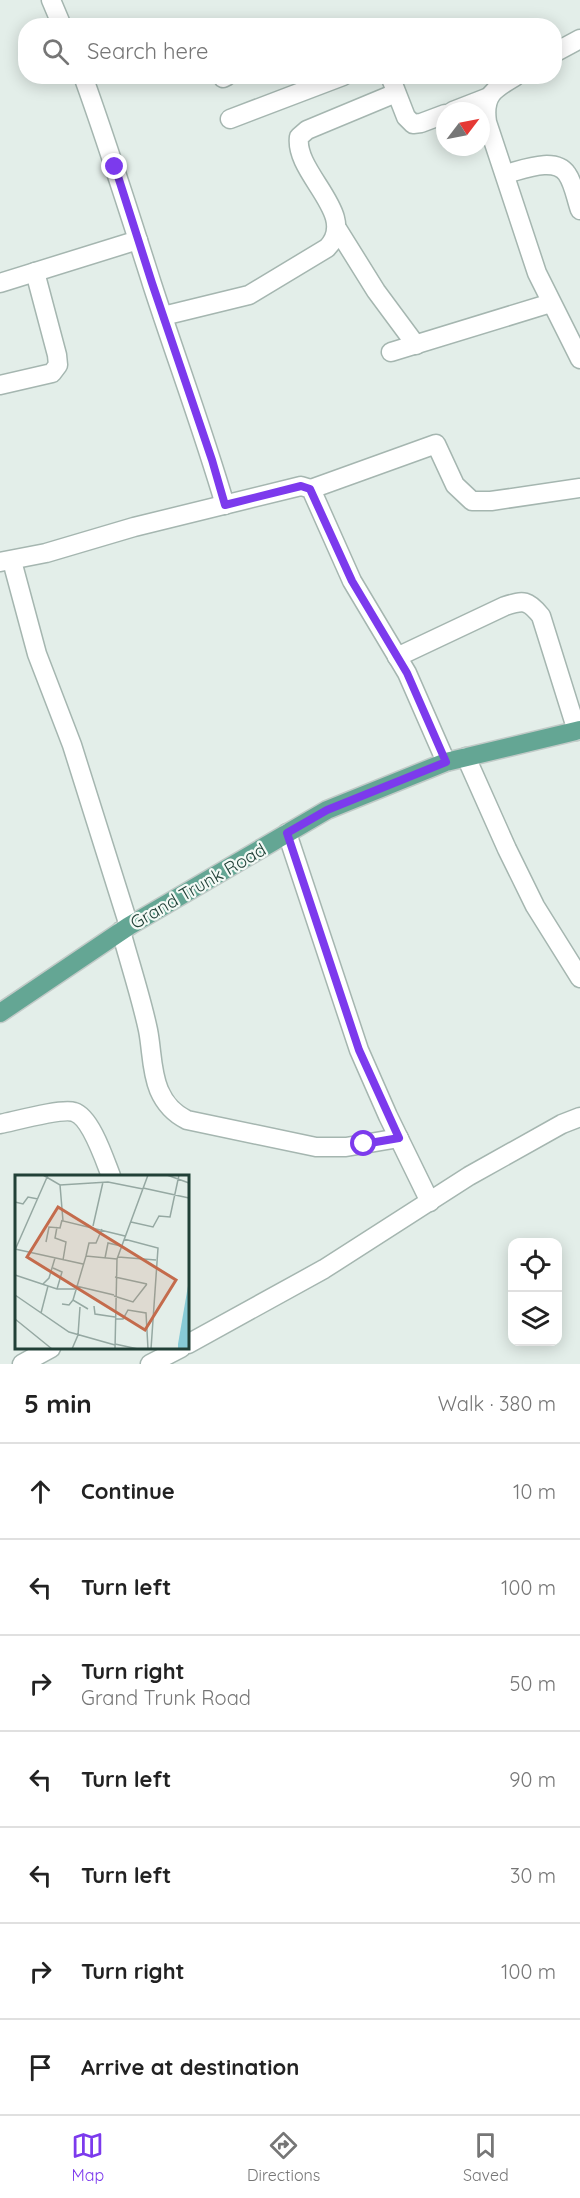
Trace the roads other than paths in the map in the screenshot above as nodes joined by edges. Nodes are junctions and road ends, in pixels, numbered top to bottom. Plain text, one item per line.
1 (51, 0) edge
2 (59, 18) edge
3 (580, 39) edge
4 (562, 49) edge
5 (86, 84) edge
6 (322, 84) edge
7 (504, 84) edge
8 (393, 85) edge
9 (489, 97) junction
10 (476, 102) edge
11 (436, 117) edge
12 (230, 119) dead end
13 (505, 174) junction
14 (580, 210) edge
15 (338, 230) junction
16 (138, 240) junction
17 (35, 272) junction
18 (0, 283) edge
19 (551, 303) junction
20 (163, 316) junction
21 (416, 345) junction
22 (391, 352) dead end
23 (580, 359) edge
24 (0, 385) edge
25 (580, 488) edge
26 (310, 489) junction
27 (225, 505) junction
28 (6, 561) edge
29 (398, 657) junction
30 (578, 731) edge
31 (466, 758) junction
32 (446, 762) junction
33 (287, 833) junction
34 (125, 928) junction
35 (580, 978) edge
36 (0, 1013) edge
37 (580, 1117) edge
38 (0, 1124) edge
39 (399, 1138) junction
40 (111, 1175) edge
41 (430, 1202) junction
42 (189, 1343) edge
43 (48, 1349) edge
44 (177, 1349) edge
45 (22, 1364) edge
46 (150, 1364) edge

1 - 2 street
3 - 4 street
5 - 16 street
6 - 12 street
7 - 9 street
8 - 11 street
8 - 15 street
9 - 10 street
9 - 13 street
13 - 14 street
13 - 19 street
15 - 20 street
15 - 21 street
16 - 17 street
16 - 20 street
17 - 18 street
17 - 24 street
19 - 21 street
19 - 23 street
20 - 27 street
21 - 22 street
25 - 26 street
26 - 27 street
26 - 29 street
27 - 28 street
28 - 34 street
29 - 30 street
29 - 32 street
30 - 31 main road, Grand Trunk Road
31 - 32 main road, Grand Trunk Road
31 - 35 street
32 - 33 main road, Grand Trunk Road
33 - 34 main road, Grand Trunk Road
33 - 39 street
34 - 36 main road, Grand Trunk Road
34 - 39 street
37 - 41 street
38 - 40 street
39 - 41 street
41 - 42 street
43 - 45 street
44 - 46 street

